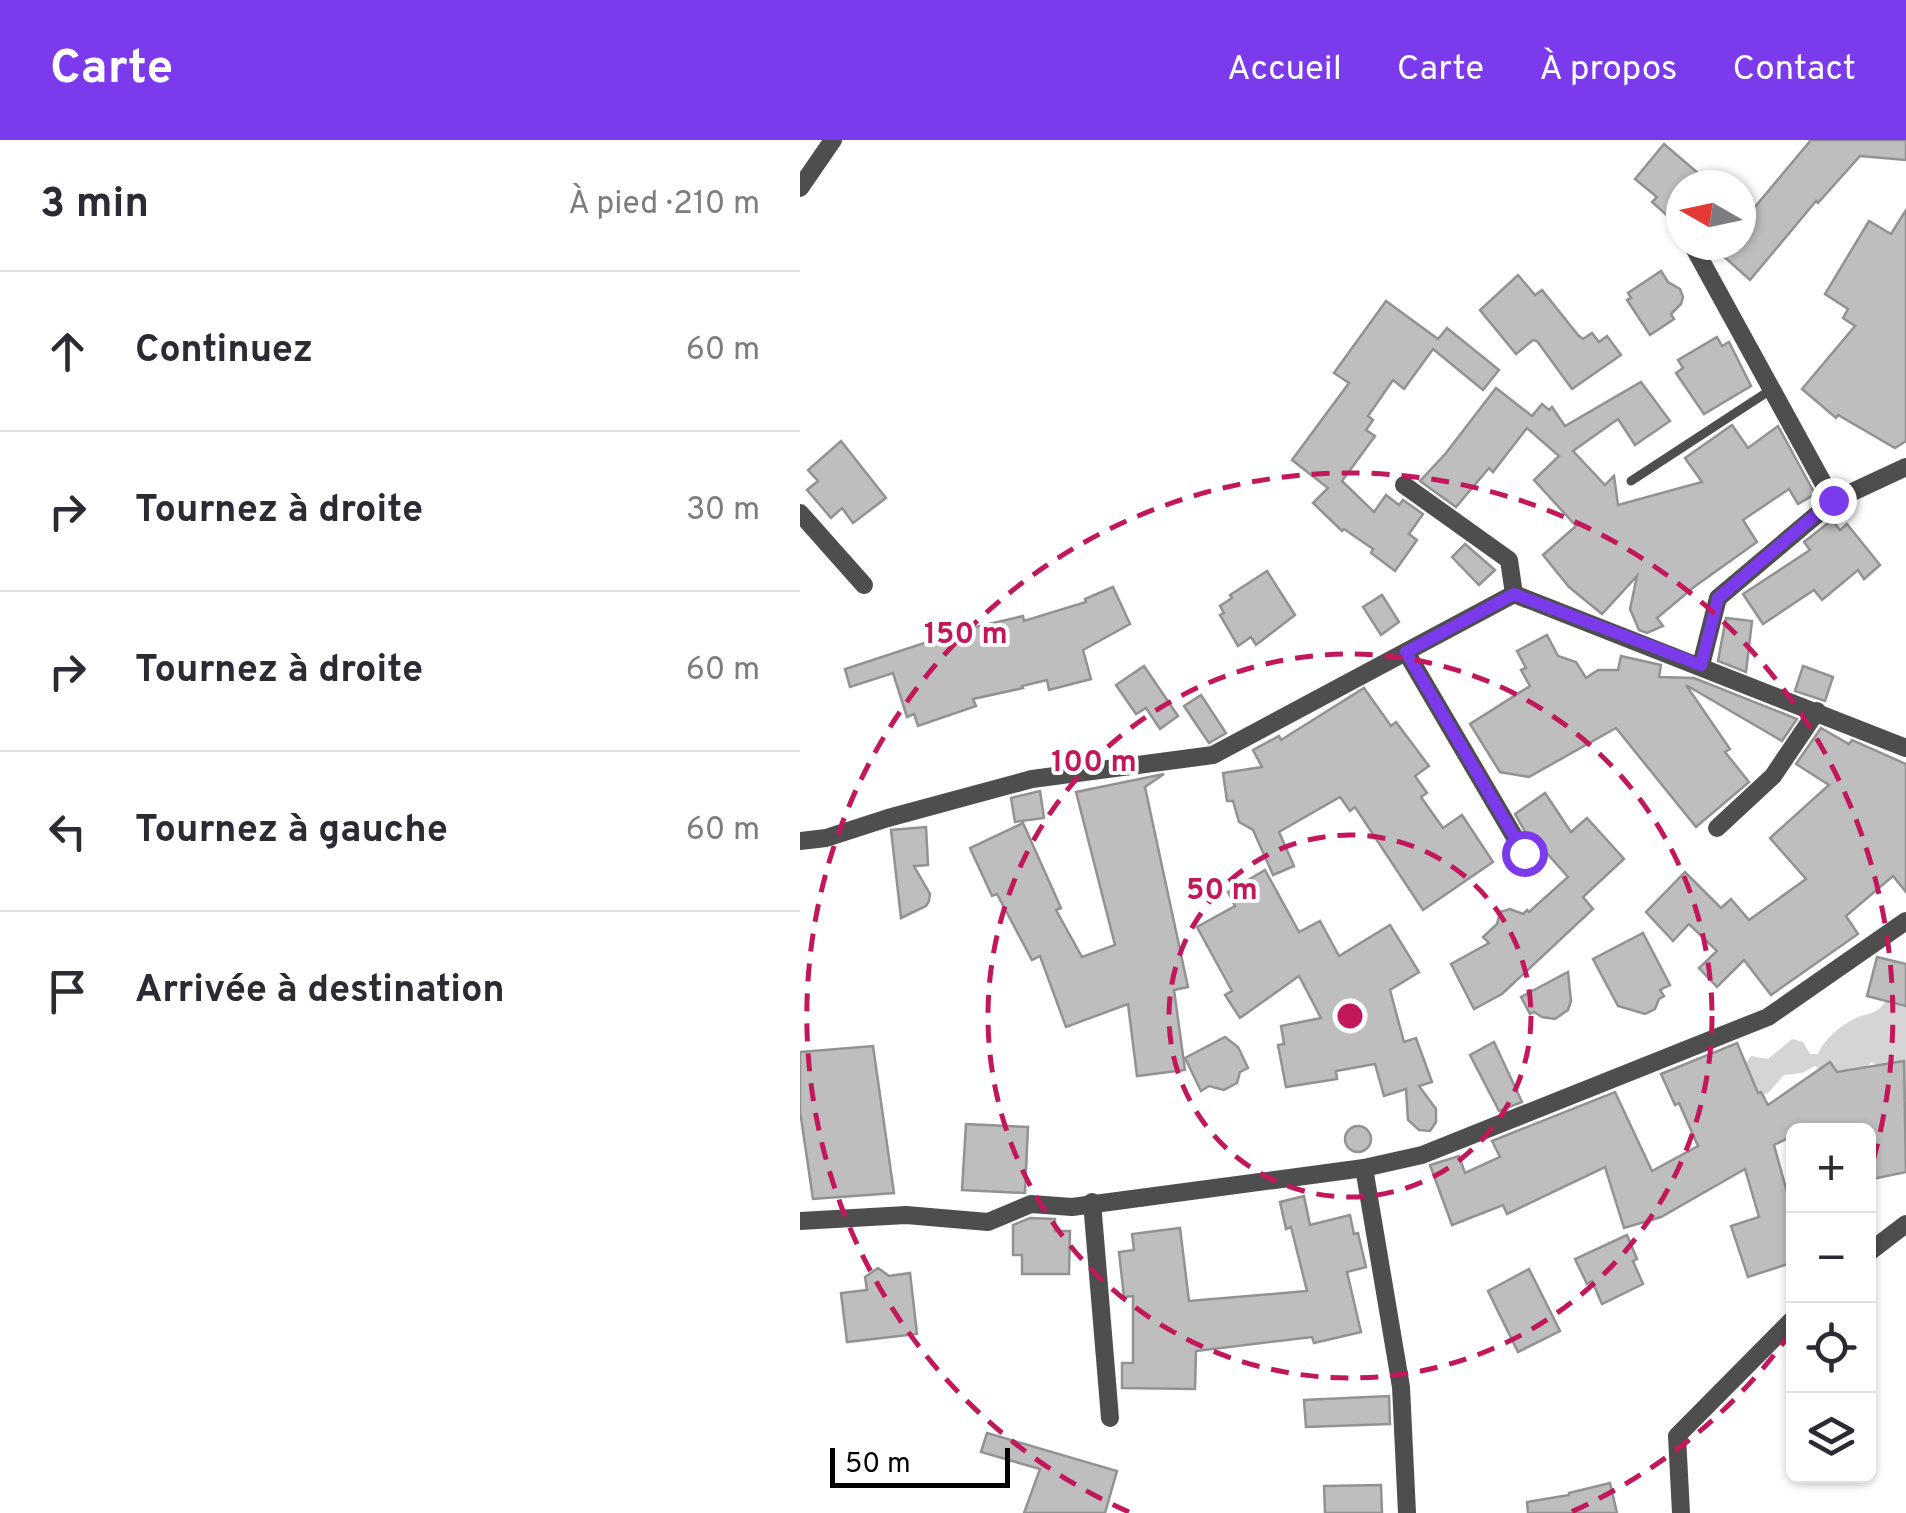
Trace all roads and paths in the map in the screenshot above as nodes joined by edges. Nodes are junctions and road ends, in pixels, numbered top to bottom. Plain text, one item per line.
1 (833, 140) edge
2 (800, 188) edge
3 (1701, 260) edge
4 (1772, 389) junction
5 (1906, 467) edge
6 (1632, 481) dead end
7 (1404, 485) dead end
8 (1833, 500) junction
9 (800, 513) edge
10 (864, 585) dead end
11 (1514, 594) junction
12 (1406, 652) junction
13 (1701, 665) junction
14 (1816, 711) junction
15 (1906, 748) edge
16 (1716, 828) dead end
17 (800, 841) edge
18 (1524, 853) dead end
19 (1906, 921) edge
20 (1364, 1168) junction
21 (1092, 1202) junction
22 (800, 1221) edge
23 (1906, 1224) edge
24 (1876, 1247) edge
25 (1786, 1326) edge
26 (1110, 1418) dead end
27 (1407, 1513) edge
28 (1681, 1513) edge

1 - 2 street
3 - 4 street
4 - 6 lane
4 - 8 street
5 - 8 street
7 - 11 street
8 - 13 street
9 - 10 street
11 - 12 street
11 - 13 street
12 - 17 street
12 - 18 street
13 - 14 street
14 - 15 street
14 - 16 street
19 - 20 street
20 - 21 street
20 - 27 street
21 - 22 street
21 - 26 street
23 - 24 street
25 - 28 street

